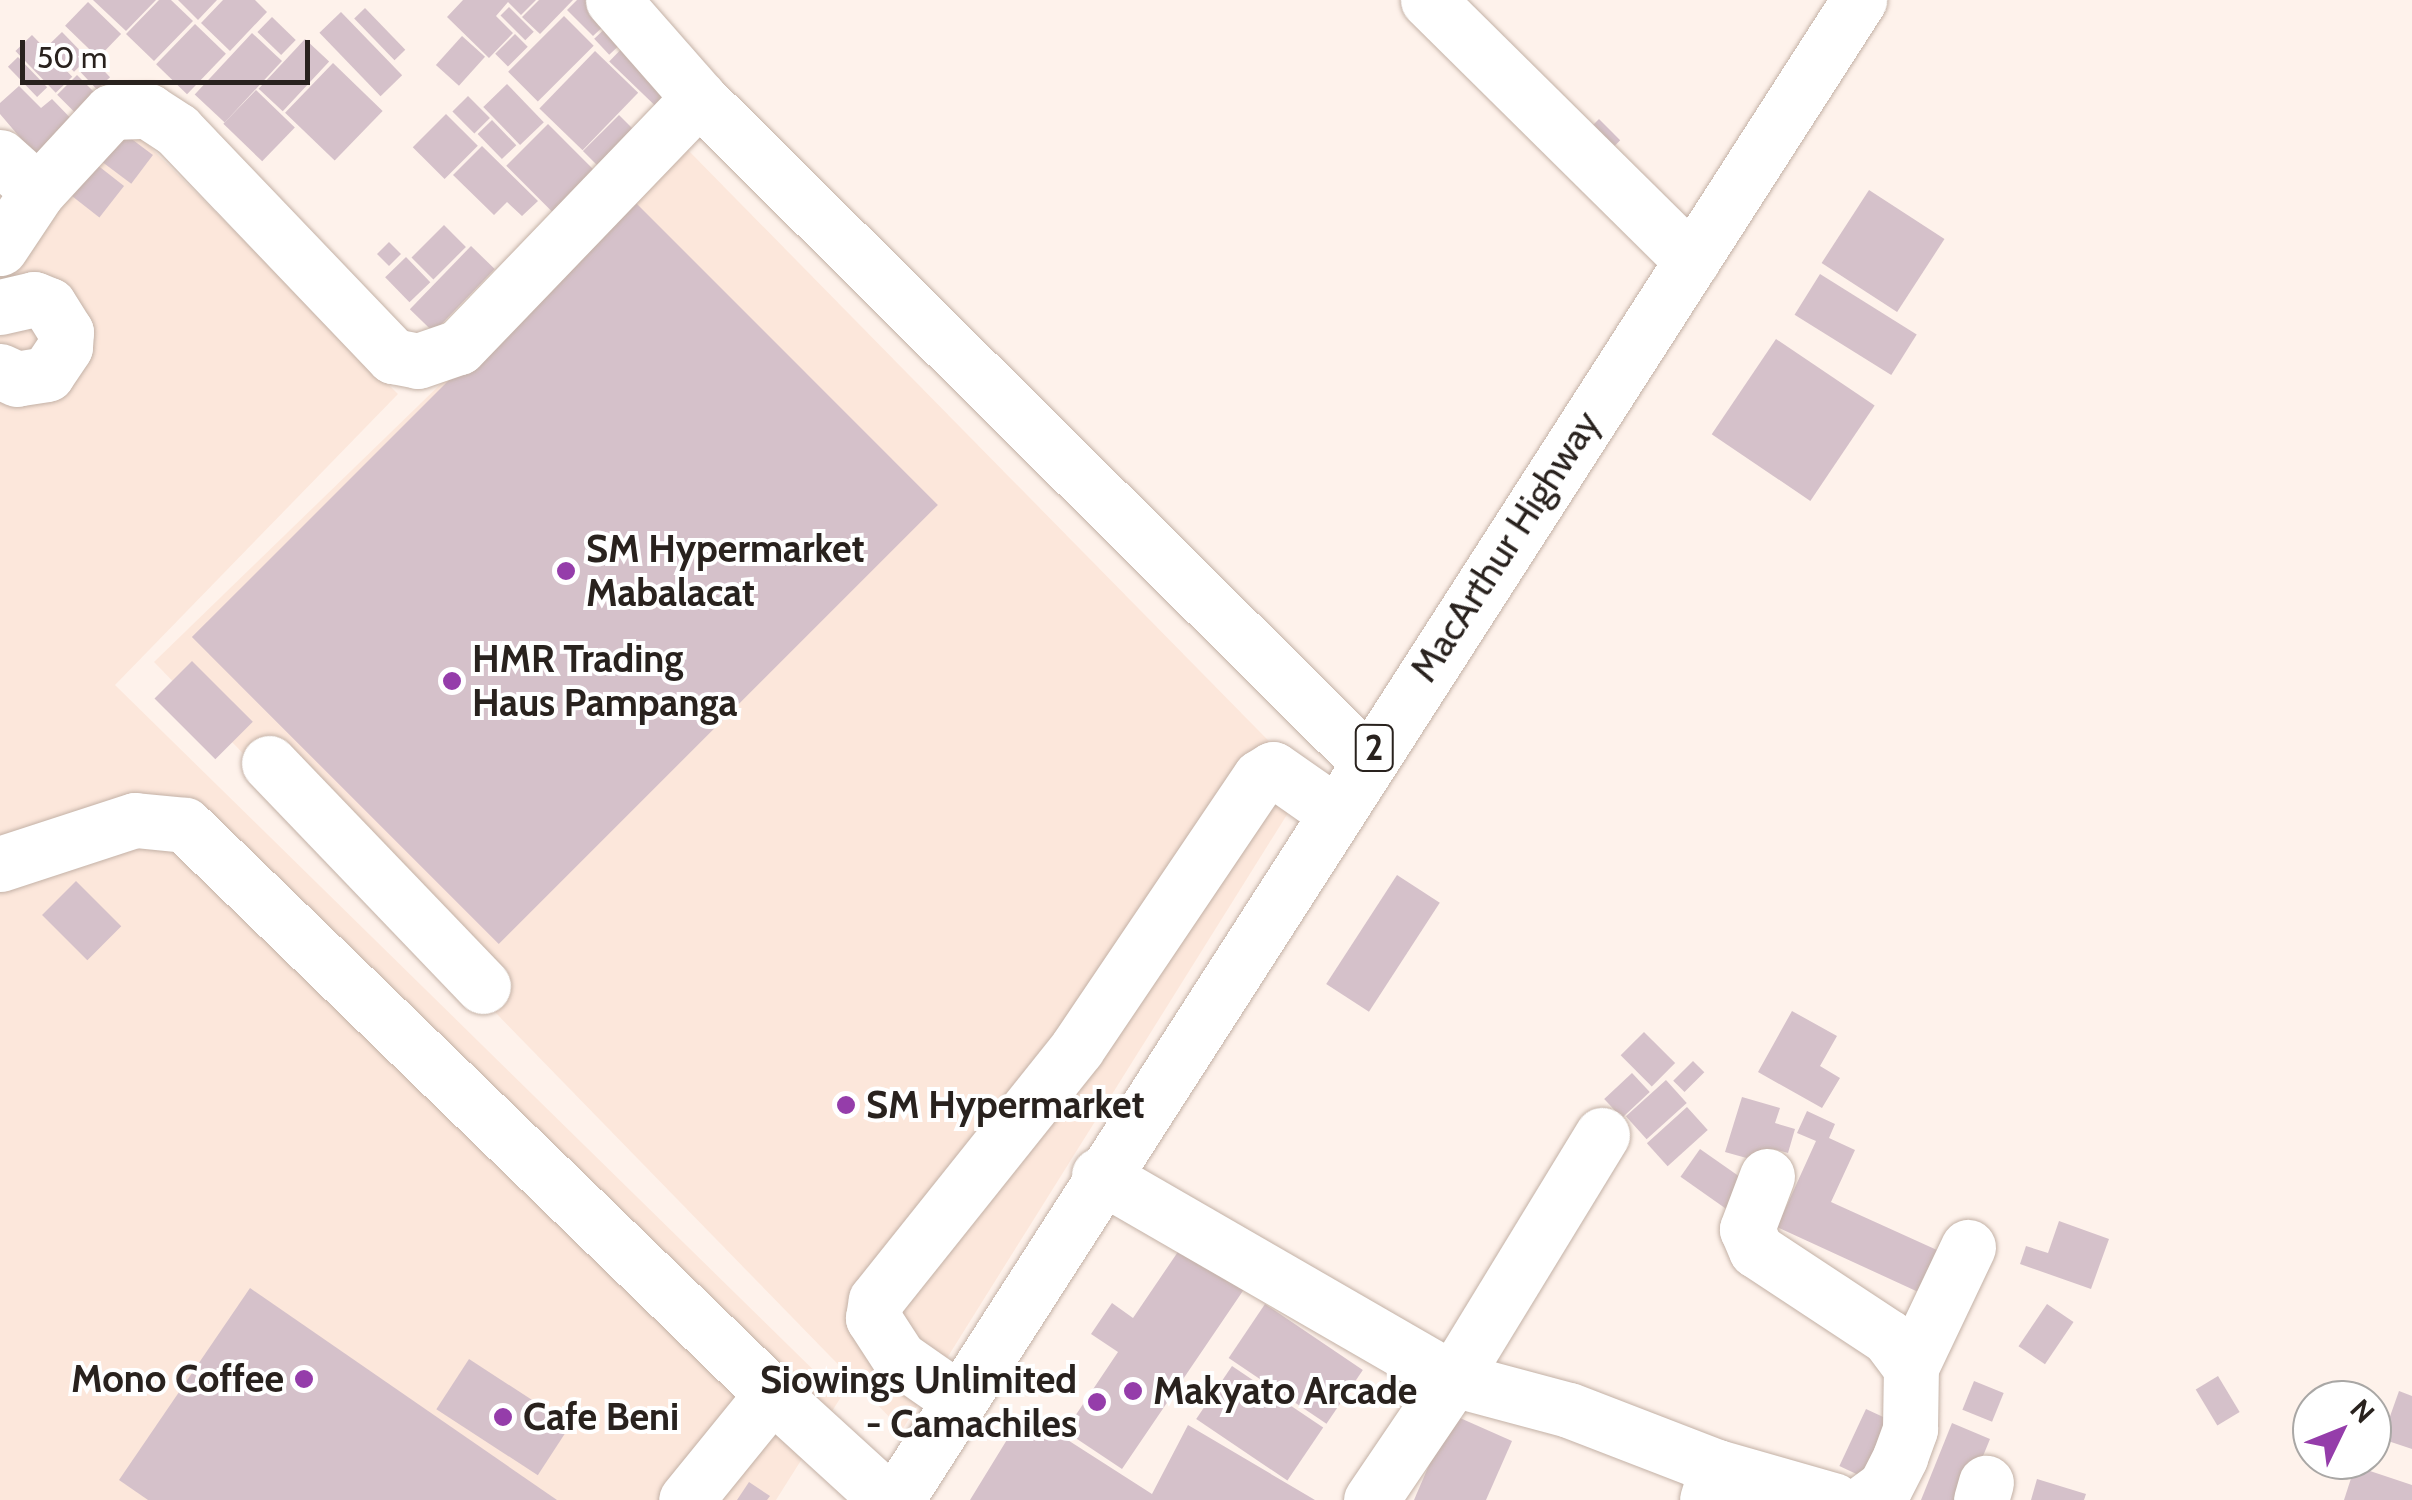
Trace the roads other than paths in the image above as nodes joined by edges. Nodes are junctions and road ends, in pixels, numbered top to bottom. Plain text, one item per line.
1 (612, 0) edge
2 (1428, 0) edge
3 (1860, 0) edge
4 (700, 98) junction
5 (19, 174) edge
6 (0, 248) edge
7 (1692, 261) junction
8 (0, 307) edge
9 (6, 385) edge
10 (1366, 760) junction
11 (269, 763) dead end
12 (1334, 811) junction
13 (0, 864) edge
14 (483, 986) dead end
15 (1602, 1135) dead end
16 (1099, 1175) junction
17 (1767, 1176) dead end
18 (1968, 1247) dead end
19 (1911, 1367) junction
20 (1453, 1380) junction
21 (772, 1394) junction
22 (958, 1399) junction
23 (1712, 1483) edge
24 (686, 1500) edge
25 (892, 1500) edge
26 (1370, 1500) edge
27 (1833, 1500) edge
28 (1866, 1500) edge

1 - 4 main road
2 - 7 main road
3 - 7 main road, MacArthur Highway / 2
4 - 5 main road
4 - 10 main road
5 - 6 main road
7 - 10 main road, MacArthur Highway / 2
8 - 9 main road
10 - 12 main road, MacArthur Highway / 2
11 - 14 main road
12 - 16 main road, MacArthur Highway / 2
12 - 22 main road
13 - 21 main road
15 - 20 main road
16 - 20 main road
16 - 22 main road, MacArthur Highway / 2
17 - 19 main road
18 - 19 main road
19 - 28 main road
20 - 23 main road
20 - 26 main road
21 - 24 main road
21 - 25 main road
22 - 25 main road, MacArthur Highway / 2
23 - 27 main road

